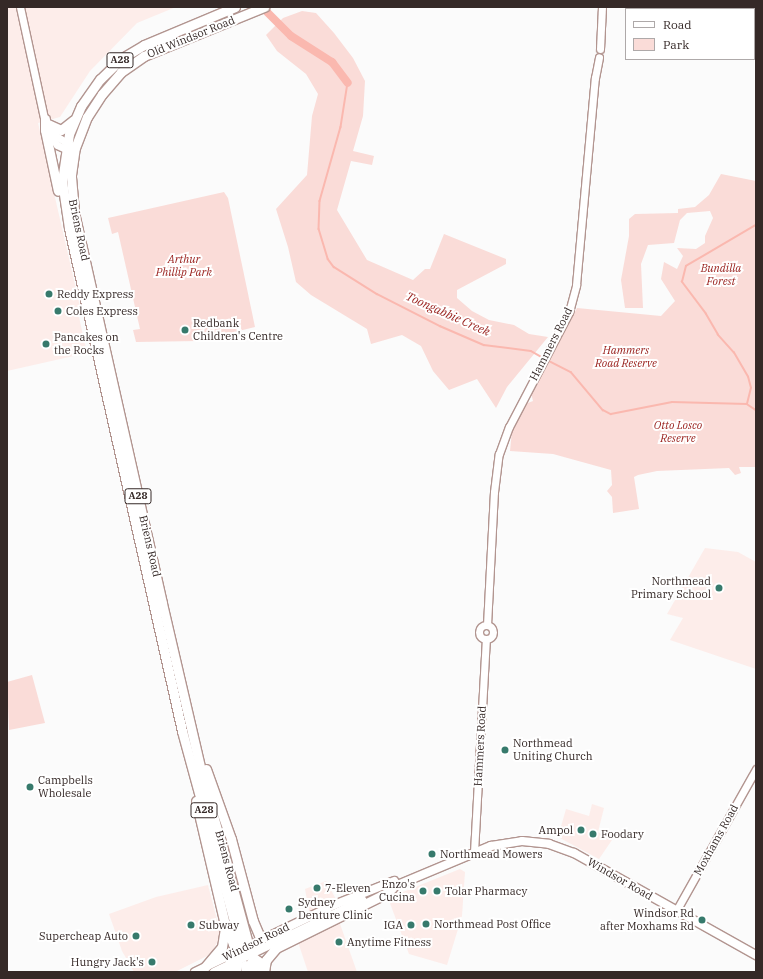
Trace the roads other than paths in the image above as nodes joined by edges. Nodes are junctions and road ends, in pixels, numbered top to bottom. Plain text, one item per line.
1 (20, 7) edge
2 (236, 7) edge
3 (264, 7) edge
4 (602, 7) edge
5 (76, 118) junction
6 (46, 120) junction
7 (66, 146) junction
8 (75, 150) junction
9 (64, 207) junction
10 (102, 358) junction
11 (180, 699) junction
12 (182, 731) junction
13 (193, 732) junction
14 (756, 769) edge
15 (474, 852) junction
16 (393, 887) junction
17 (676, 912) junction
18 (253, 920) junction
19 (225, 925) junction
20 (245, 954) edge
21 (756, 955) edge
22 (205, 967) junction
23 (217, 970) edge
24 (195, 972) edge
25 (253, 972) edge
26 (263, 972) edge

1 - 6 street
2 - 5 highway, Old Windsor Road / A28
3 - 8 highway, Old Windsor Road / A28
4 - 15 street, Hammers Road
5 - 6 highway
5 - 7 highway, Old Windsor Road / A28
6 - 7 street
6 - 9 highway
7 - 8 street
7 - 9 highway, Old Windsor Road / A28
8 - 10 highway, Briens Road / A28
9 - 10 highway, Briens Road / A28
10 - 11 highway, Briens Road / A28
11 - 12 highway, Briens Road / A28
11 - 13 highway, Briens Road / A28
12 - 19 highway
12 - 20 highway, A28
13 - 18 highway
13 - 20 highway, Briens Road / A28
14 - 17 street, Moxhams Road
15 - 16 main road, Windsor Road
15 - 17 main road, Windsor Road
15 - 20 main road, Windsor Road
16 - 20 main road, Windsor Road
16 - 26 highway
17 - 21 main road, Windsor Road
18 - 20 highway
18 - 20 highway
19 - 20 highway
19 - 22 highway
20 - 22 main road, Windsor Road
20 - 23 highway
20 - 25 highway, Briens Road / A28
20 - 26 highway
22 - 24 main road, Windsor Road

